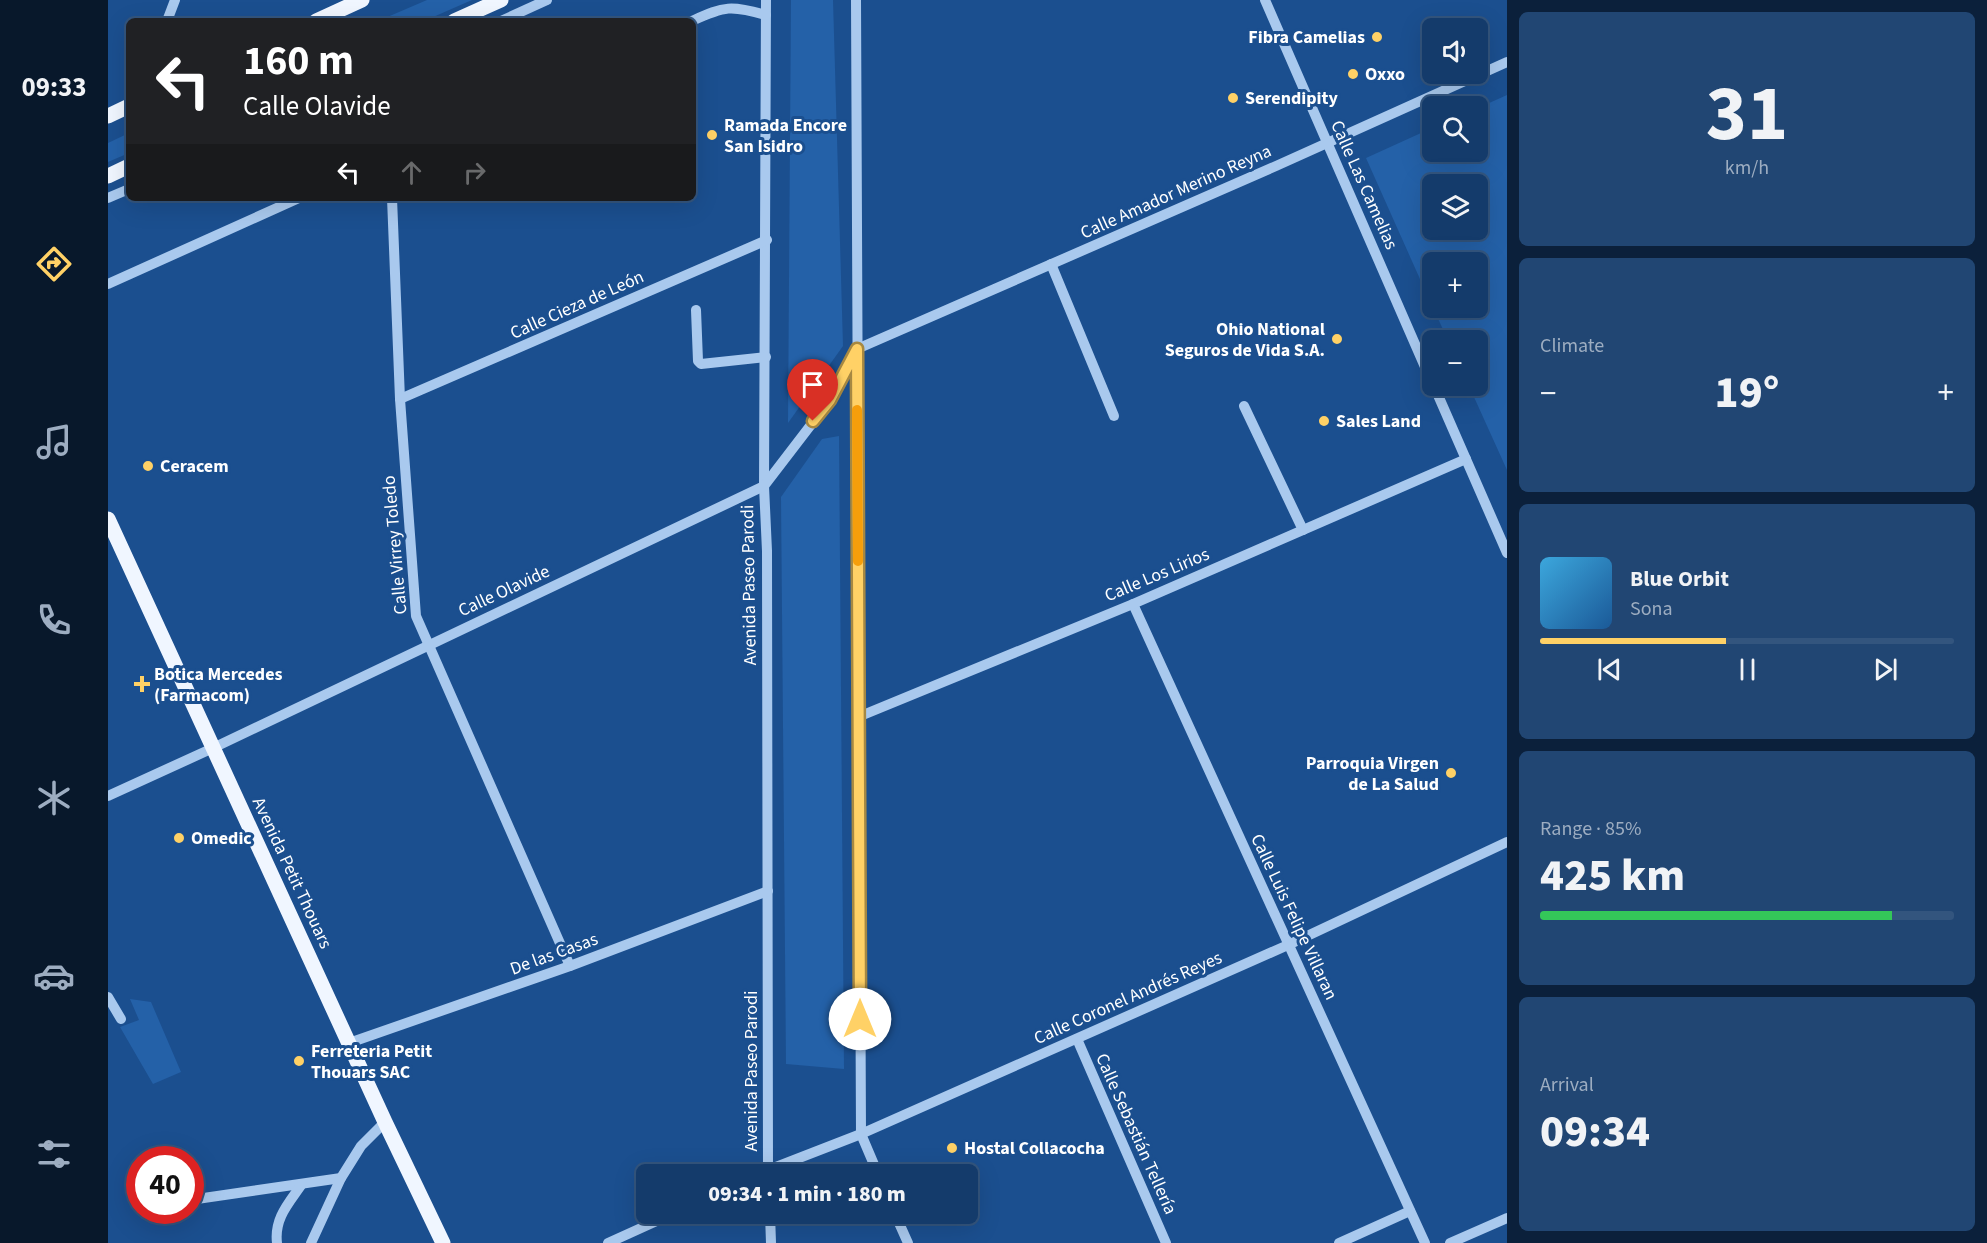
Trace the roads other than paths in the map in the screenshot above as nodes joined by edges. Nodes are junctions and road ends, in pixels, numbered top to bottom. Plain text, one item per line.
1 (175, 0) edge
2 (362, 0) edge
3 (501, 0) edge
4 (547, 0) edge
5 (766, 0) edge
6 (855, 0) edge
7 (1265, 0) edge
8 (334, 6) edge
9 (766, 15) junction
10 (168, 18) edge
11 (320, 18) edge
12 (461, 18) edge
13 (508, 18) edge
14 (696, 19) edge
15 (1507, 62) edge
16 (126, 107) edge
17 (108, 116) edge
18 (1328, 143) junction
19 (126, 167) edge
20 (108, 176) edge
21 (126, 190) edge
22 (108, 198) edge
23 (292, 201) edge
24 (392, 201) edge
25 (767, 240) junction
26 (1051, 264) junction
27 (108, 284) edge
28 (696, 310) dead end
29 (857, 349) junction
30 (766, 357) junction
31 (1422, 359) edge
32 (1438, 396) edge
33 (400, 399) junction
34 (1244, 406) dead end
35 (1114, 416) dead end
36 (1466, 459) junction
37 (764, 486) junction
38 (108, 519) edge
39 (1303, 530) junction
40 (1507, 553) edge
41 (1132, 604) junction
42 (430, 644) junction
43 (858, 717) junction
44 (213, 748) junction
45 (108, 796) edge
46 (1507, 842) edge
47 (768, 891) junction
48 (1288, 945) junction
49 (570, 966) junction
50 (108, 996) edge
51 (121, 1019) dead end
52 (1077, 1039) junction
53 (349, 1043) junction
54 (386, 1122) junction
55 (861, 1134) junction
56 (765, 1164) edge
57 (787, 1164) edge
58 (874, 1164) edge
59 (341, 1178) junction
60 (302, 1184) junction
61 (204, 1198) edge
62 (1410, 1211) junction
63 (1507, 1218) edge
64 (650, 1224) edge
65 (770, 1224) edge
66 (899, 1224) edge
67 (277, 1243) edge
68 (311, 1243) edge
69 (443, 1243) edge
70 (608, 1243) edge
71 (771, 1243) edge
72 (908, 1243) edge
73 (1166, 1243) edge
74 (1339, 1243) edge
75 (1425, 1243) edge
76 (1450, 1243) edge

1 - 10 street
2 - 8 main road
3 - 12 main road
4 - 13 street
5 - 9 street, Avenida Paseo Parodi
6 - 29 street
7 - 18 street, Calle Las Camelias
8 - 11 main road
9 - 14 street
9 - 25 street, Avenida Paseo Parodi
15 - 18 street, Calle Amador Merino Reyna
16 - 17 main road
18 - 26 street, Calle Amador Merino Reyna
18 - 31 street, Calle Las Camelias
19 - 20 main road
21 - 22 street
23 - 27 street
24 - 33 street, Calle Virrey Toledo
25 - 30 street, Avenida Paseo Parodi
25 - 33 street, Calle Cieza de León
26 - 29 street, Calle Amador Merino Reyna
26 - 35 street
28 - 30 street
29 - 37 street, Calle Olavide
29 - 43 street
30 - 37 street, Avenida Paseo Parodi
32 - 36 street, Calle Las Camelias
33 - 42 street, Calle Virrey Toledo
34 - 39 street
36 - 39 street, Calle Los Lirios
36 - 40 street, Calle Las Camelias
37 - 42 street, Calle Olavide
37 - 47 street, Avenida Paseo Parodi
38 - 44 main road, Avenida Petit Thouars
39 - 41 street, Calle Los Lirios
41 - 43 street, Calle Los Lirios
41 - 48 street, Calle Luis Felipe Villaran
42 - 44 street, Calle Olavide
42 - 49 street, Calle Virrey Toledo
43 - 55 street
44 - 45 street, Calle Olavide
44 - 53 main road, Avenida Petit Thouars
46 - 48 street, Calle Coronel Andrés Reyes
47 - 49 street, De las Casas
47 - 56 street, Avenida Paseo Parodi
48 - 52 street, Calle Coronel Andrés Reyes
48 - 62 street, Calle Luis Felipe Villaran
49 - 53 street, De las Casas
50 - 51 street
52 - 55 street, Calle Coronel Andrés Reyes
52 - 73 street, Calle Sebastián Tellería
53 - 54 main road, Avenida Petit Thouars
54 - 59 street
54 - 69 main road, Avenida Petit Thouars
55 - 57 street, Calle Coronel Andrés Reyes
55 - 58 street
59 - 60 street
59 - 68 street
60 - 61 street
60 - 67 street
62 - 74 street
62 - 75 street, Calle Luis Felipe Villaran
63 - 76 street
64 - 70 street
65 - 71 street
66 - 72 street

